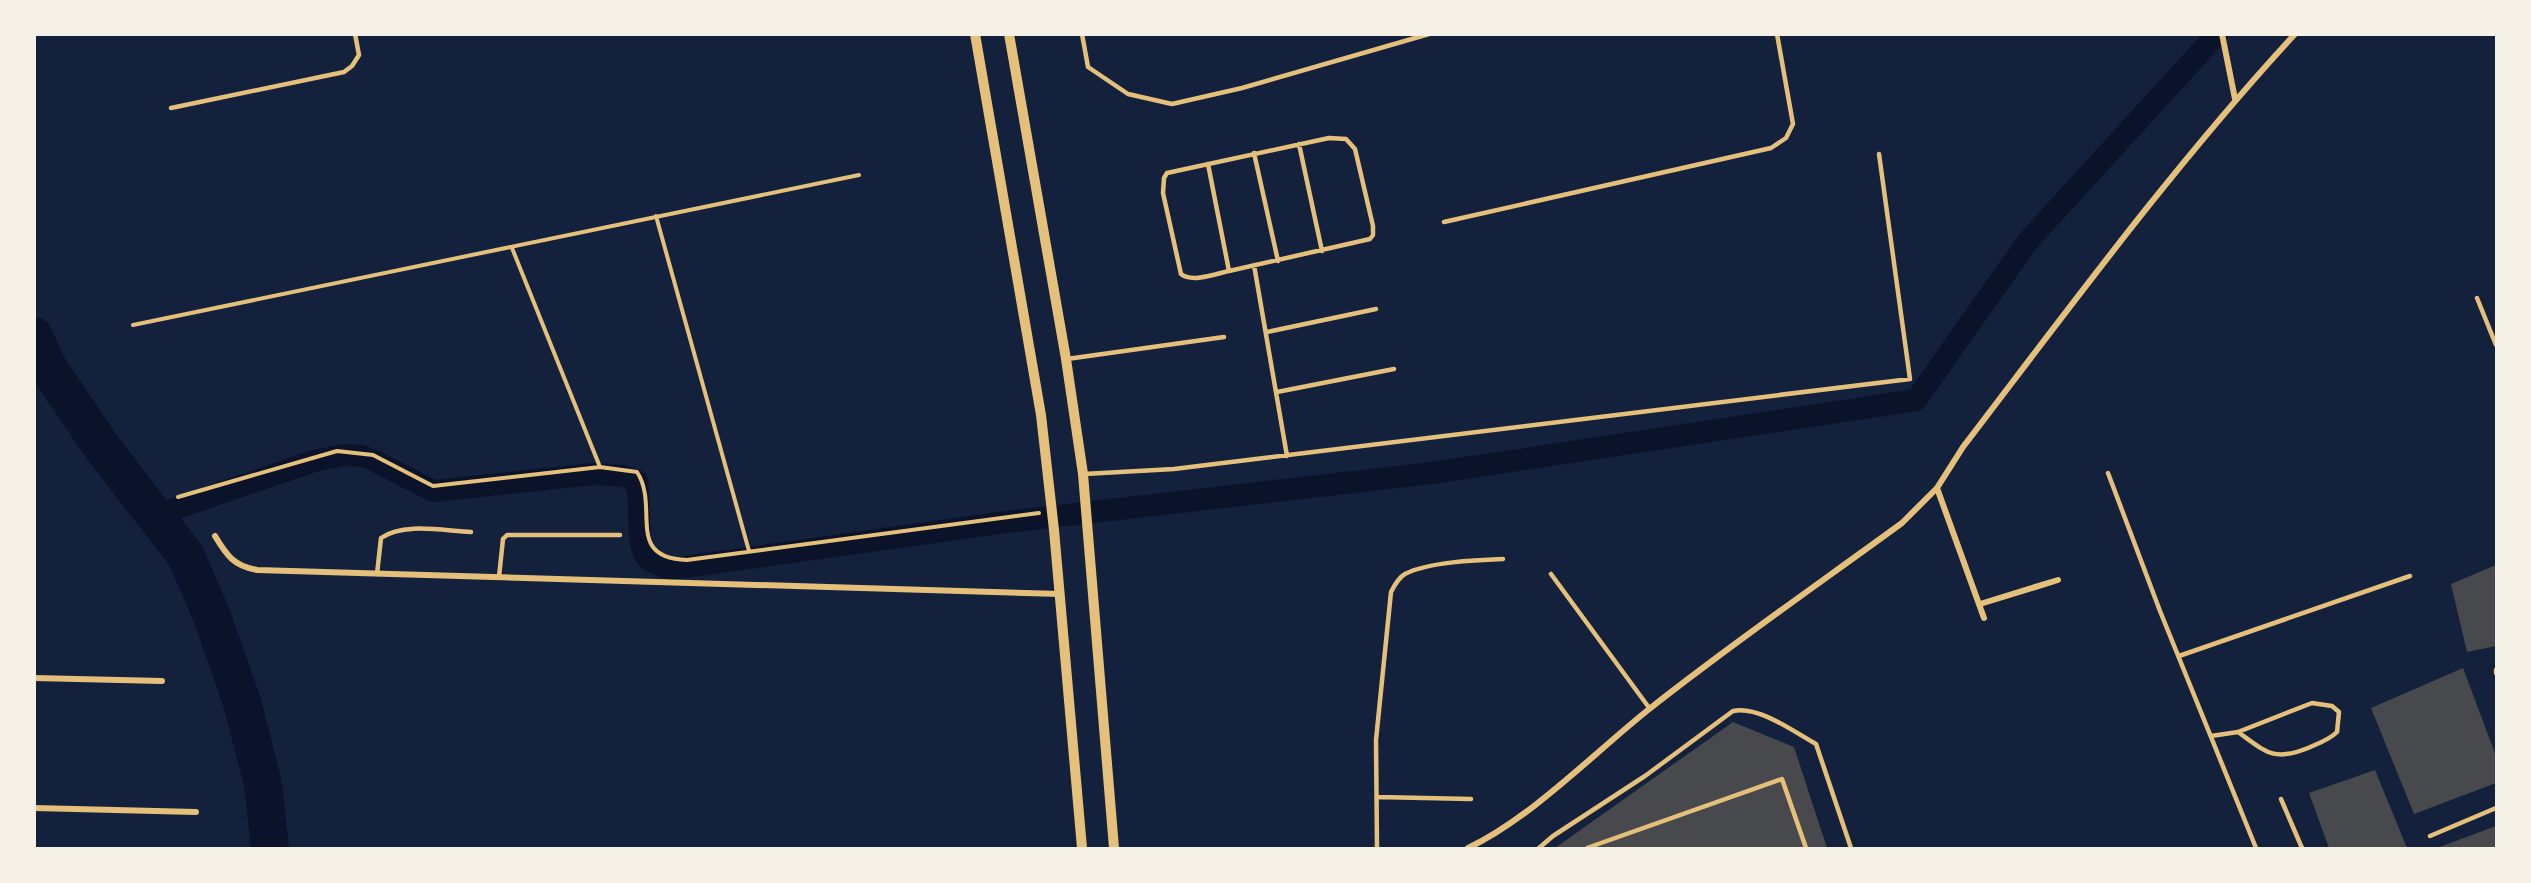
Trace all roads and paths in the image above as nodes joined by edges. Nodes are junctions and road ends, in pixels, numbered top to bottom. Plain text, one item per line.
1 (355, 34) edge
2 (975, 34) edge
3 (1009, 34) edge
4 (1082, 34) edge
5 (1429, 34) edge
6 (1777, 34) edge
7 (2222, 34) edge
8 (2295, 34) edge
9 (2235, 99) junction
10 (171, 108) dead end
11 (1299, 144) junction
12 (1254, 153) junction
13 (1879, 154) dead end
14 (1209, 164) junction
15 (859, 176) dead end
16 (656, 216) junction
17 (1444, 222) dead end
18 (512, 248) junction
19 (1322, 251) junction
20 (1278, 261) junction
21 (1254, 265) junction
22 (1229, 271) junction
23 (2477, 298) dead end
24 (1376, 309) dead end
25 (134, 326) dead end
26 (1266, 332) junction
27 (1224, 337) dead end
28 (2496, 345) edge
29 (1066, 359) junction
30 (1394, 369) dead end
31 (1277, 392) junction
32 (1287, 456) junction
33 (600, 468) junction
34 (2108, 473) dead end
35 (1083, 474) junction
36 (1937, 488) junction
37 (178, 497) dead end
38 (1051, 509) junction
39 (471, 532) dead end
40 (620, 535) dead end
41 (215, 536) dead end
42 (749, 551) junction
43 (1503, 559) dead end
44 (377, 574) junction
45 (1551, 574) dead end
46 (2410, 576) dead end
47 (499, 577) junction
48 (2058, 580) dead end
49 (1060, 594) junction
50 (1980, 604) junction
51 (1984, 618) dead end
52 (2179, 656) junction
53 (34, 678) edge
54 (162, 681) dead end
55 (1650, 709) junction
56 (2238, 732) junction
57 (2211, 736) junction
58 (1377, 797) junction
59 (1471, 799) dead end
60 (2282, 799) dead end
61 (34, 808) edge
62 (2496, 808) edge
63 (196, 812) dead end
64 (2430, 836) dead end
65 (1082, 849) edge
66 (1114, 849) edge
67 (1377, 849) edge
68 (1468, 849) edge
69 (1539, 849) edge
70 (1587, 849) edge
71 (1806, 849) edge
72 (1851, 849) edge
73 (2256, 849) edge
74 (2302, 849) edge

1 - 10 lane
2 - 38 street
3 - 29 street
4 - 5 lane
6 - 17 lane
7 - 9 street
8 - 9 street
9 - 36 street
11 - 12 lane
11 - 19 lane
11 - 19 lane
12 - 14 lane
12 - 20 lane
13 - 32 lane
14 - 22 lane
14 - 22 lane
15 - 16 path
16 - 18 path
16 - 42 path
18 - 25 path
18 - 33 path
19 - 20 lane
20 - 21 lane
21 - 22 lane
21 - 26 lane
23 - 28 lane
24 - 26 lane
26 - 31 lane
27 - 29 lane
29 - 35 street
30 - 31 lane
31 - 32 lane
32 - 35 lane
33 - 37 path
33 - 42 path
34 - 52 lane
35 - 66 street
36 - 50 street
36 - 55 street
38 - 42 path
38 - 49 street
39 - 44 lane
40 - 47 lane
41 - 44 street
43 - 58 lane
44 - 47 street
45 - 55 lane
46 - 52 lane
47 - 49 street
48 - 50 street
49 - 65 street
50 - 51 street
52 - 57 lane
53 - 54 street
55 - 68 street
56 - 56 lane
56 - 57 lane
57 - 73 lane
58 - 59 lane
58 - 67 lane
60 - 74 lane
61 - 63 street
62 - 64 lane
69 - 72 lane
70 - 71 lane

